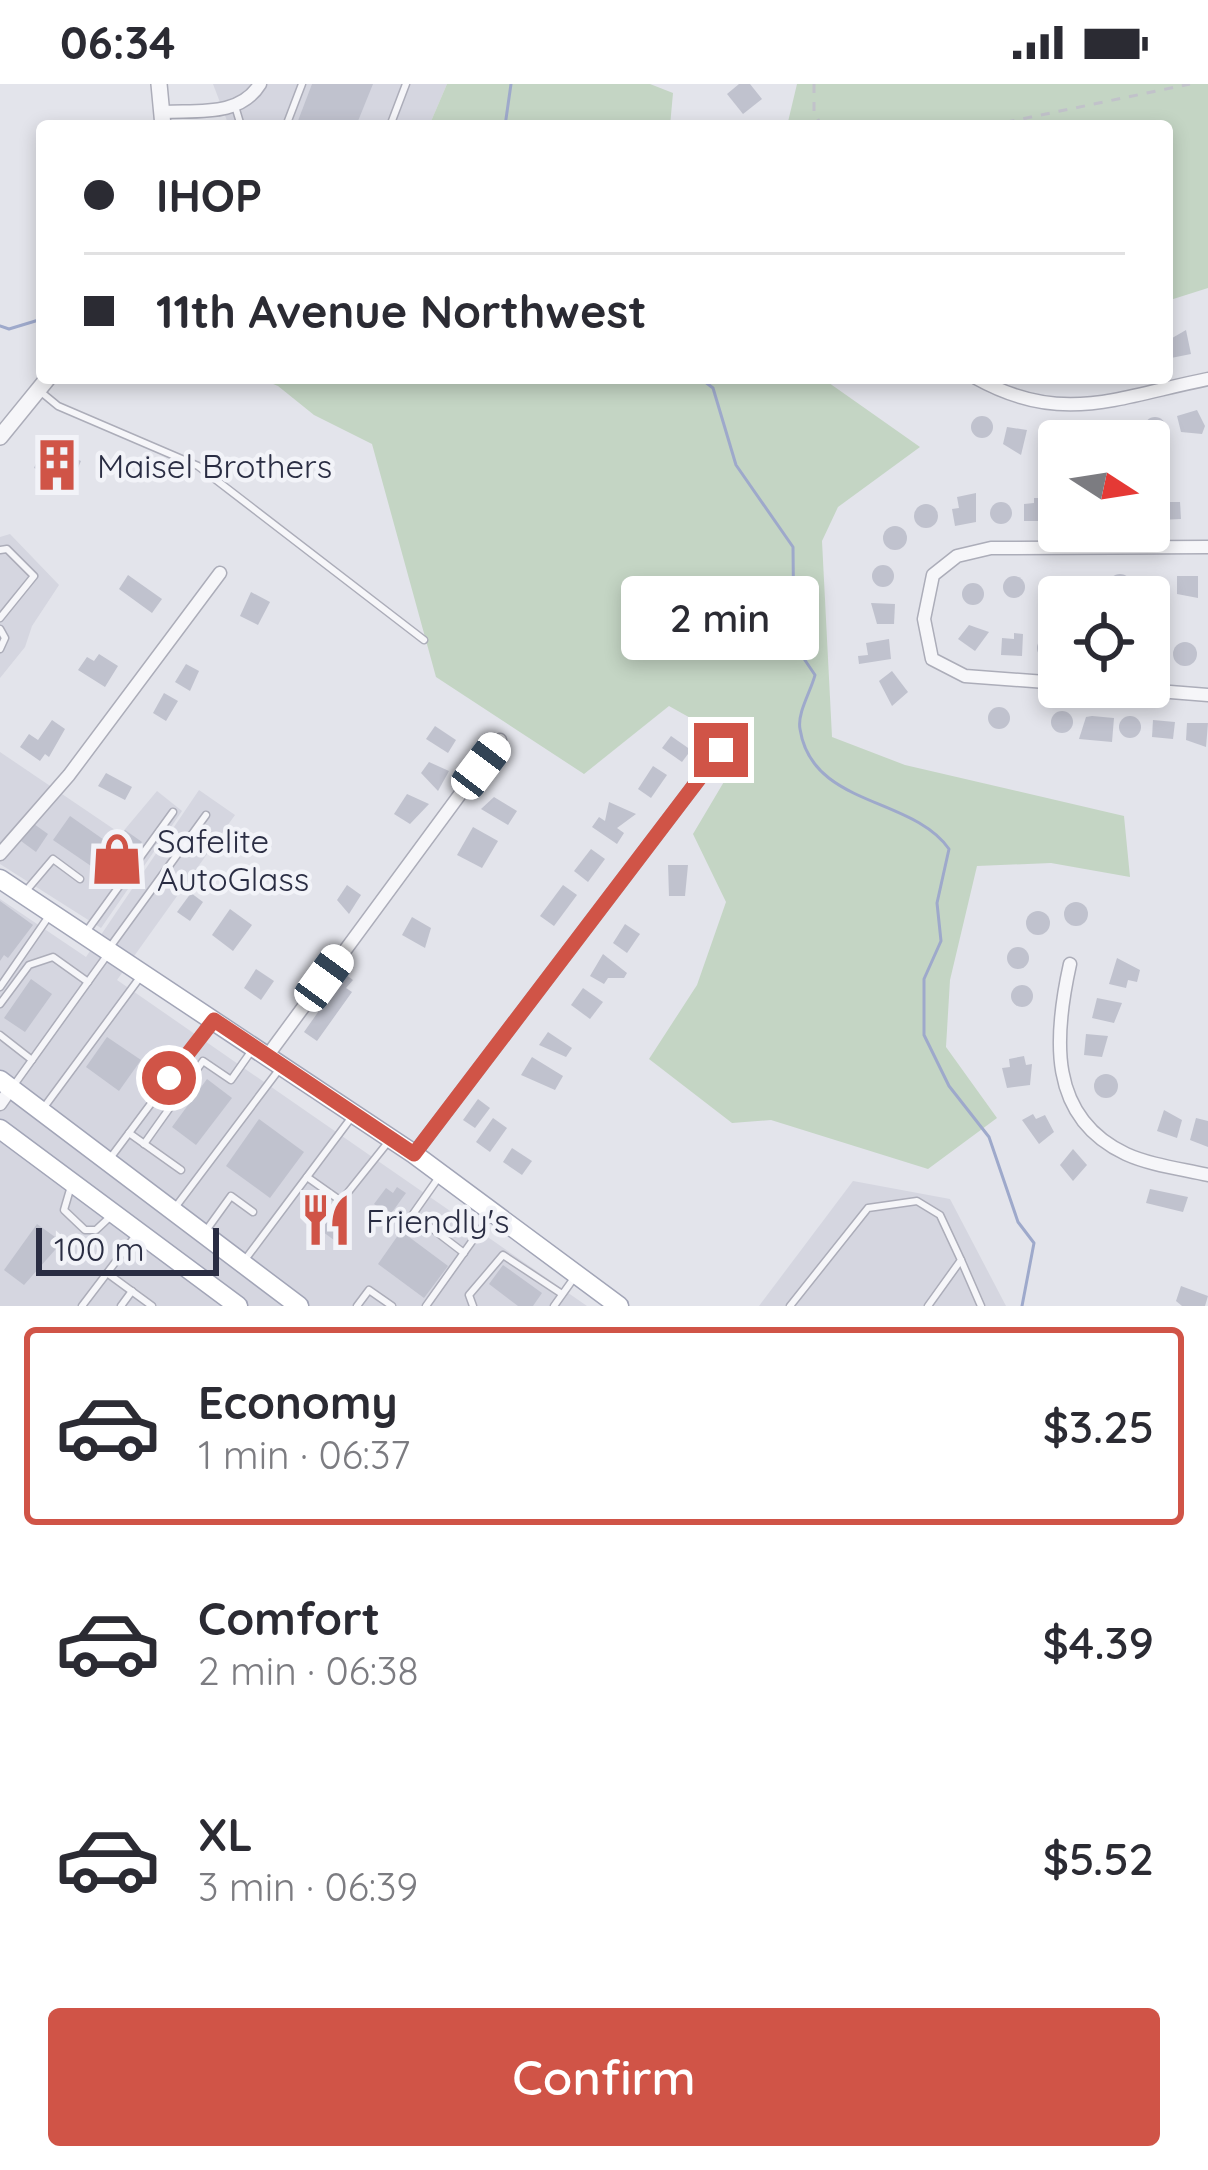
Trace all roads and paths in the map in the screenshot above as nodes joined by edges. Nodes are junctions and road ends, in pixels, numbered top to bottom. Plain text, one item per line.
1 (159, 84) edge
2 (260, 84) edge
3 (302, 84) edge
4 (406, 84) edge
5 (814, 84) edge
6 (1190, 84) edge
7 (235, 106) junction
8 (163, 119) edge
9 (239, 120) edge
10 (288, 120) edge
11 (391, 120) edge
12 (818, 120) edge
13 (1017, 120) edge
14 (1208, 379) edge
15 (43, 384) edge
16 (990, 384) edge
17 (0, 436) edge
18 (1208, 548) edge
19 (0, 550) edge
20 (220, 573) dead end
21 (0, 618) edge
22 (0, 629) edge
23 (424, 640) dead end
24 (0, 649) edge
25 (1038, 681) edge
26 (1170, 691) edge
27 (1208, 694) edge
28 (500, 740) dead end
29 (721, 750) dead end
30 (173, 812) dead end
31 (206, 815) dead end
32 (0, 854) edge
33 (0, 879) edge
34 (80, 879) dead end
35 (22, 894) junction
36 (51, 913) junction
37 (84, 934) junction
38 (109, 951) junction
39 (1070, 964) dead end
40 (143, 973) junction
41 (88, 982) junction
42 (0, 987) edge
43 (0, 1004) edge
44 (214, 1020) junction
45 (0, 1035) edge
46 (189, 1050) junction
47 (268, 1056) junction
48 (32, 1060) junction
49 (203, 1060) junction
50 (4, 1091) edge
51 (42, 1111) junction
52 (355, 1114) junction
53 (0, 1129) edge
54 (129, 1133) junction
55 (391, 1138) junction
56 (144, 1144) junction
57 (414, 1154) junction
58 (109, 1160) junction
59 (181, 1170) dead end
60 (441, 1174) junction
61 (1208, 1175) edge
62 (307, 1177) junction
63 (72, 1183) junction
64 (172, 1212) junction
65 (254, 1212) dead end
66 (493, 1213) junction
67 (114, 1214) junction
68 (138, 1232) junction
69 (203, 1235) junction
70 (464, 1253) junction
71 (961, 1260) junction
72 (242, 1264) junction
73 (107, 1273) junction
74 (576, 1275) junction
75 (132, 1291) junction
76 (562, 1294) junction
77 (213, 1299) edge
78 (82, 1306) edge
79 (121, 1306) edge
80 (152, 1306) edge
81 (238, 1306) edge
82 (299, 1306) edge
83 (357, 1306) edge
84 (392, 1306) edge
85 (426, 1306) edge
86 (473, 1306) edge
87 (554, 1306) edge
88 (619, 1306) edge
89 (790, 1306) edge
90 (928, 1306) edge
91 (981, 1306) edge

1 - 8 street
2 - 7 street
3 - 10 lane
4 - 11 lane
5 - 12 path
6 - 13 path
7 - 8 street
7 - 9 lane
14 - 16 street
15 - 17 street
15 - 23 lane
18 - 25 street
19 - 21 lane
20 - 32 street
22 - 24 lane
26 - 27 street
28 - 47 street
29 - 57 street
30 - 37 lane
31 - 38 lane
33 - 35 main road
34 - 35 lane
35 - 36 main road
36 - 37 main road
36 - 42 lane
37 - 38 main road
38 - 40 main road
38 - 41 lane
39 - 61 street
40 - 44 main road
40 - 51 lane
41 - 43 lane
41 - 48 lane
44 - 46 lane
44 - 47 main road
45 - 48 lane
46 - 49 lane
46 - 54 lane
47 - 49 lane
47 - 52 main road
47 - 64 lane
48 - 50 lane
49 - 56 lane
50 - 51 main road
51 - 58 main road
52 - 55 main road
52 - 62 lane
53 - 63 main road
54 - 56 lane
54 - 58 lane
55 - 57 main road
55 - 62 lane
56 - 59 lane
57 - 60 main road
58 - 64 main road
60 - 66 main road
60 - 70 lane
62 - 72 lane
63 - 67 main road
63 - 67 lane
64 - 69 main road
65 - 69 lane
66 - 70 lane
66 - 74 main road
67 - 68 main road
68 - 73 lane
68 - 77 main road
69 - 72 main road
70 - 85 lane
71 - 89 lane
71 - 90 lane
71 - 91 lane
72 - 82 main road
73 - 75 lane
73 - 78 lane
74 - 76 lane
74 - 88 main road
75 - 79 lane
75 - 80 lane
76 - 86 lane
76 - 87 lane
77 - 81 main road
83 - 84 lane

